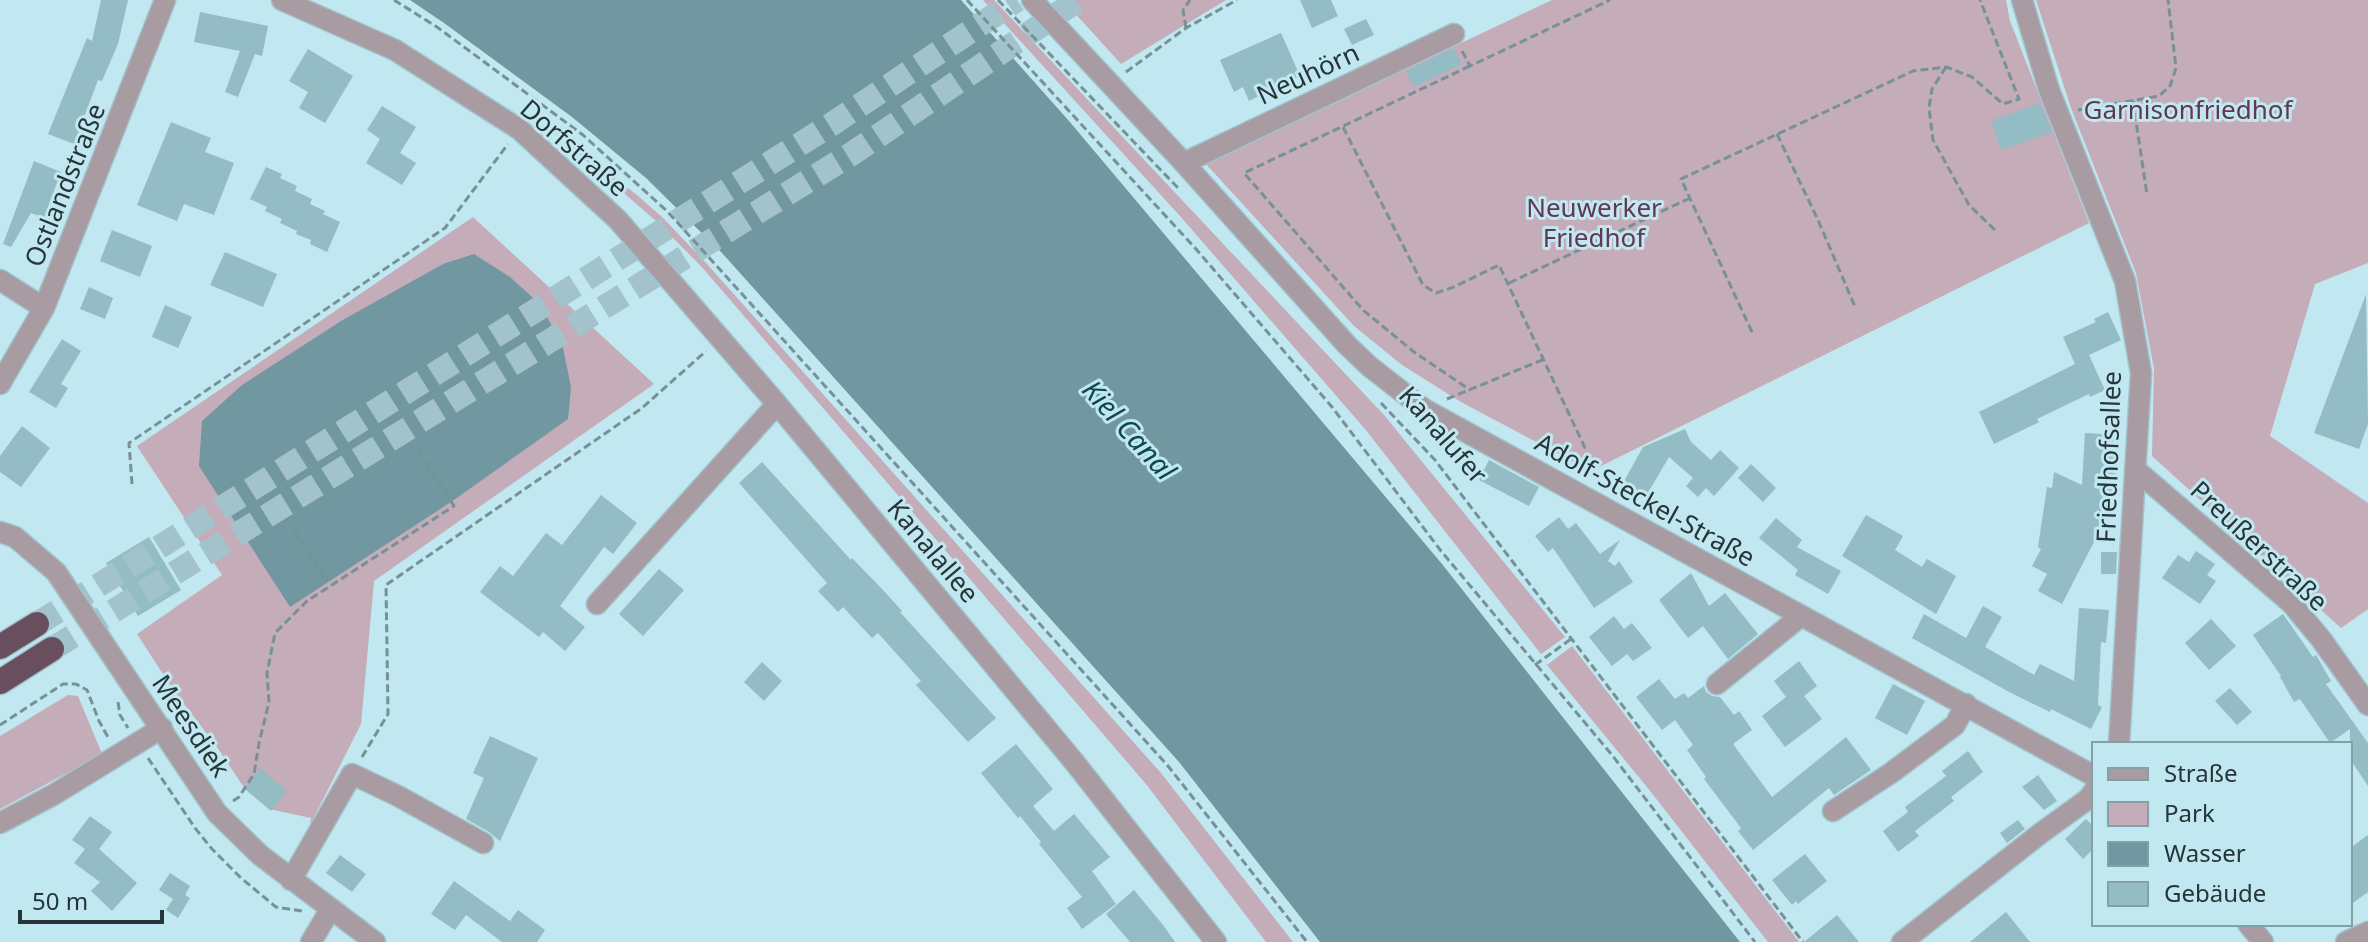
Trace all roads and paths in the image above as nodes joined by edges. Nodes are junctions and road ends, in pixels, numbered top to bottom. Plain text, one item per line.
1 (165, 0) edge
2 (282, 0) edge
3 (394, 0) edge
4 (967, 0) edge
5 (998, 0) edge
6 (1032, 0) edge
7 (1190, 0) edge
8 (1237, 0) edge
9 (1610, 0) edge
10 (1980, 0) edge
11 (2022, 0) edge
12 (2168, 0) edge
13 (1186, 28) junction
14 (1454, 34) joint
15 (1470, 66) junction
16 (1946, 67) junction
17 (1109, 83) junction
18 (2133, 101) junction
19 (2058, 114) junction
20 (1343, 127) junction
21 (519, 129) junction
22 (1777, 134) junction
23 (1184, 163) junction
24 (2147, 195) dead end
25 (1186, 196) dead end
26 (1690, 198) junction
27 (1995, 230) dead end
28 (0, 280) edge
29 (1507, 284) junction
30 (44, 308) junction
31 (1856, 309) dead end
32 (1752, 332) dead end
33 (721, 338) junction
34 (1542, 360) junction
35 (0, 384) edge
36 (1470, 390) junction
37 (1372, 393) dead end
38 (777, 404) junction
39 (1424, 409) junction
40 (418, 450) dead end
41 (1586, 450) dead end
42 (2136, 470) junction
43 (132, 484) dead end
44 (294, 530) dead end
45 (0, 532) edge
46 (327, 582) dead end
47 (597, 604) dead end
48 (1801, 616) junction
49 (37, 624) tunnel mouth
50 (1572, 639) junction
51 (0, 647) edge
52 (52, 649) tunnel mouth
53 (1535, 665) junction
54 (0, 682) edge
55 (1717, 684) dead end
56 (1966, 704) junction
57 (2368, 705) edge
58 (0, 725) edge
59 (162, 728) junction
60 (2119, 742) edge
61 (119, 756) junction
62 (352, 774) junction
63 (2092, 775) edge
64 (2092, 794) edge
65 (1833, 811) dead end
66 (217, 813) junction
67 (0, 823) edge
68 (483, 843) dead end
69 (291, 880) junction
70 (330, 910) junction
71 (2250, 926) edge
72 (2368, 932) edge
73 (311, 942) edge
74 (375, 942) edge
75 (1216, 942) edge
76 (1307, 942) edge
77 (1755, 942) edge
78 (1803, 942) edge
79 (1902, 942) edge
80 (2263, 942) edge
81 (2346, 942) edge

1 - 30 street, Ostlandstraße
2 - 21 street, Dorfstraße
3 - 76 path
4 - 53 path
5 - 25 path
6 - 17 street
7 - 13 path
8 - 13 path
9 - 15 path
10 - 16 path
11 - 19 street, Friedhofsallee
12 - 18 path
13 - 17 path
14 - 15 path
14 - 23 street, Neuhörn
15 - 20 path
16 - 22 path
16 - 27 path
17 - 23 street
18 - 19 path
18 - 24 path
19 - 42 street, Friedhofsallee
20 - 29 path
20 - 36 path
21 - 33 street, Dorfstraße
21 - 43 path
22 - 26 path
22 - 31 path
23 - 39 street, Adolf-Steckel-Straße
26 - 29 path
26 - 32 path
28 - 30 street
29 - 34 path
30 - 35 street, Ostlandstraße
33 - 38 street, Dorfstraße
33 - 62 path
34 - 36 path
34 - 41 path
36 - 39 path
37 - 50 path, Kanalufer
38 - 47 street
38 - 75 street, Kanalallee
39 - 48 street, Adolf-Steckel-Straße
40 - 66 path
42 - 57 street, Preußerstraße
42 - 60 street, Friedhofsallee
44 - 46 path
45 - 59 street, Meesdiek
48 - 55 street
48 - 56 street, Adolf-Steckel-Straße
49 - 51 highway
50 - 53 path
50 - 78 path, Kanalufer
52 - 54 highway
53 - 77 path
56 - 63 street, Adolf-Steckel-Straße
56 - 65 street
58 - 61 path
59 - 61 street
59 - 66 street, Meesdiek
61 - 67 street
62 - 68 street
62 - 69 street
64 - 79 street
66 - 69 street, Meesdiek
69 - 70 street, Meesdiek
70 - 73 street
70 - 74 street, Meesdiek
71 - 80 street
72 - 81 street

